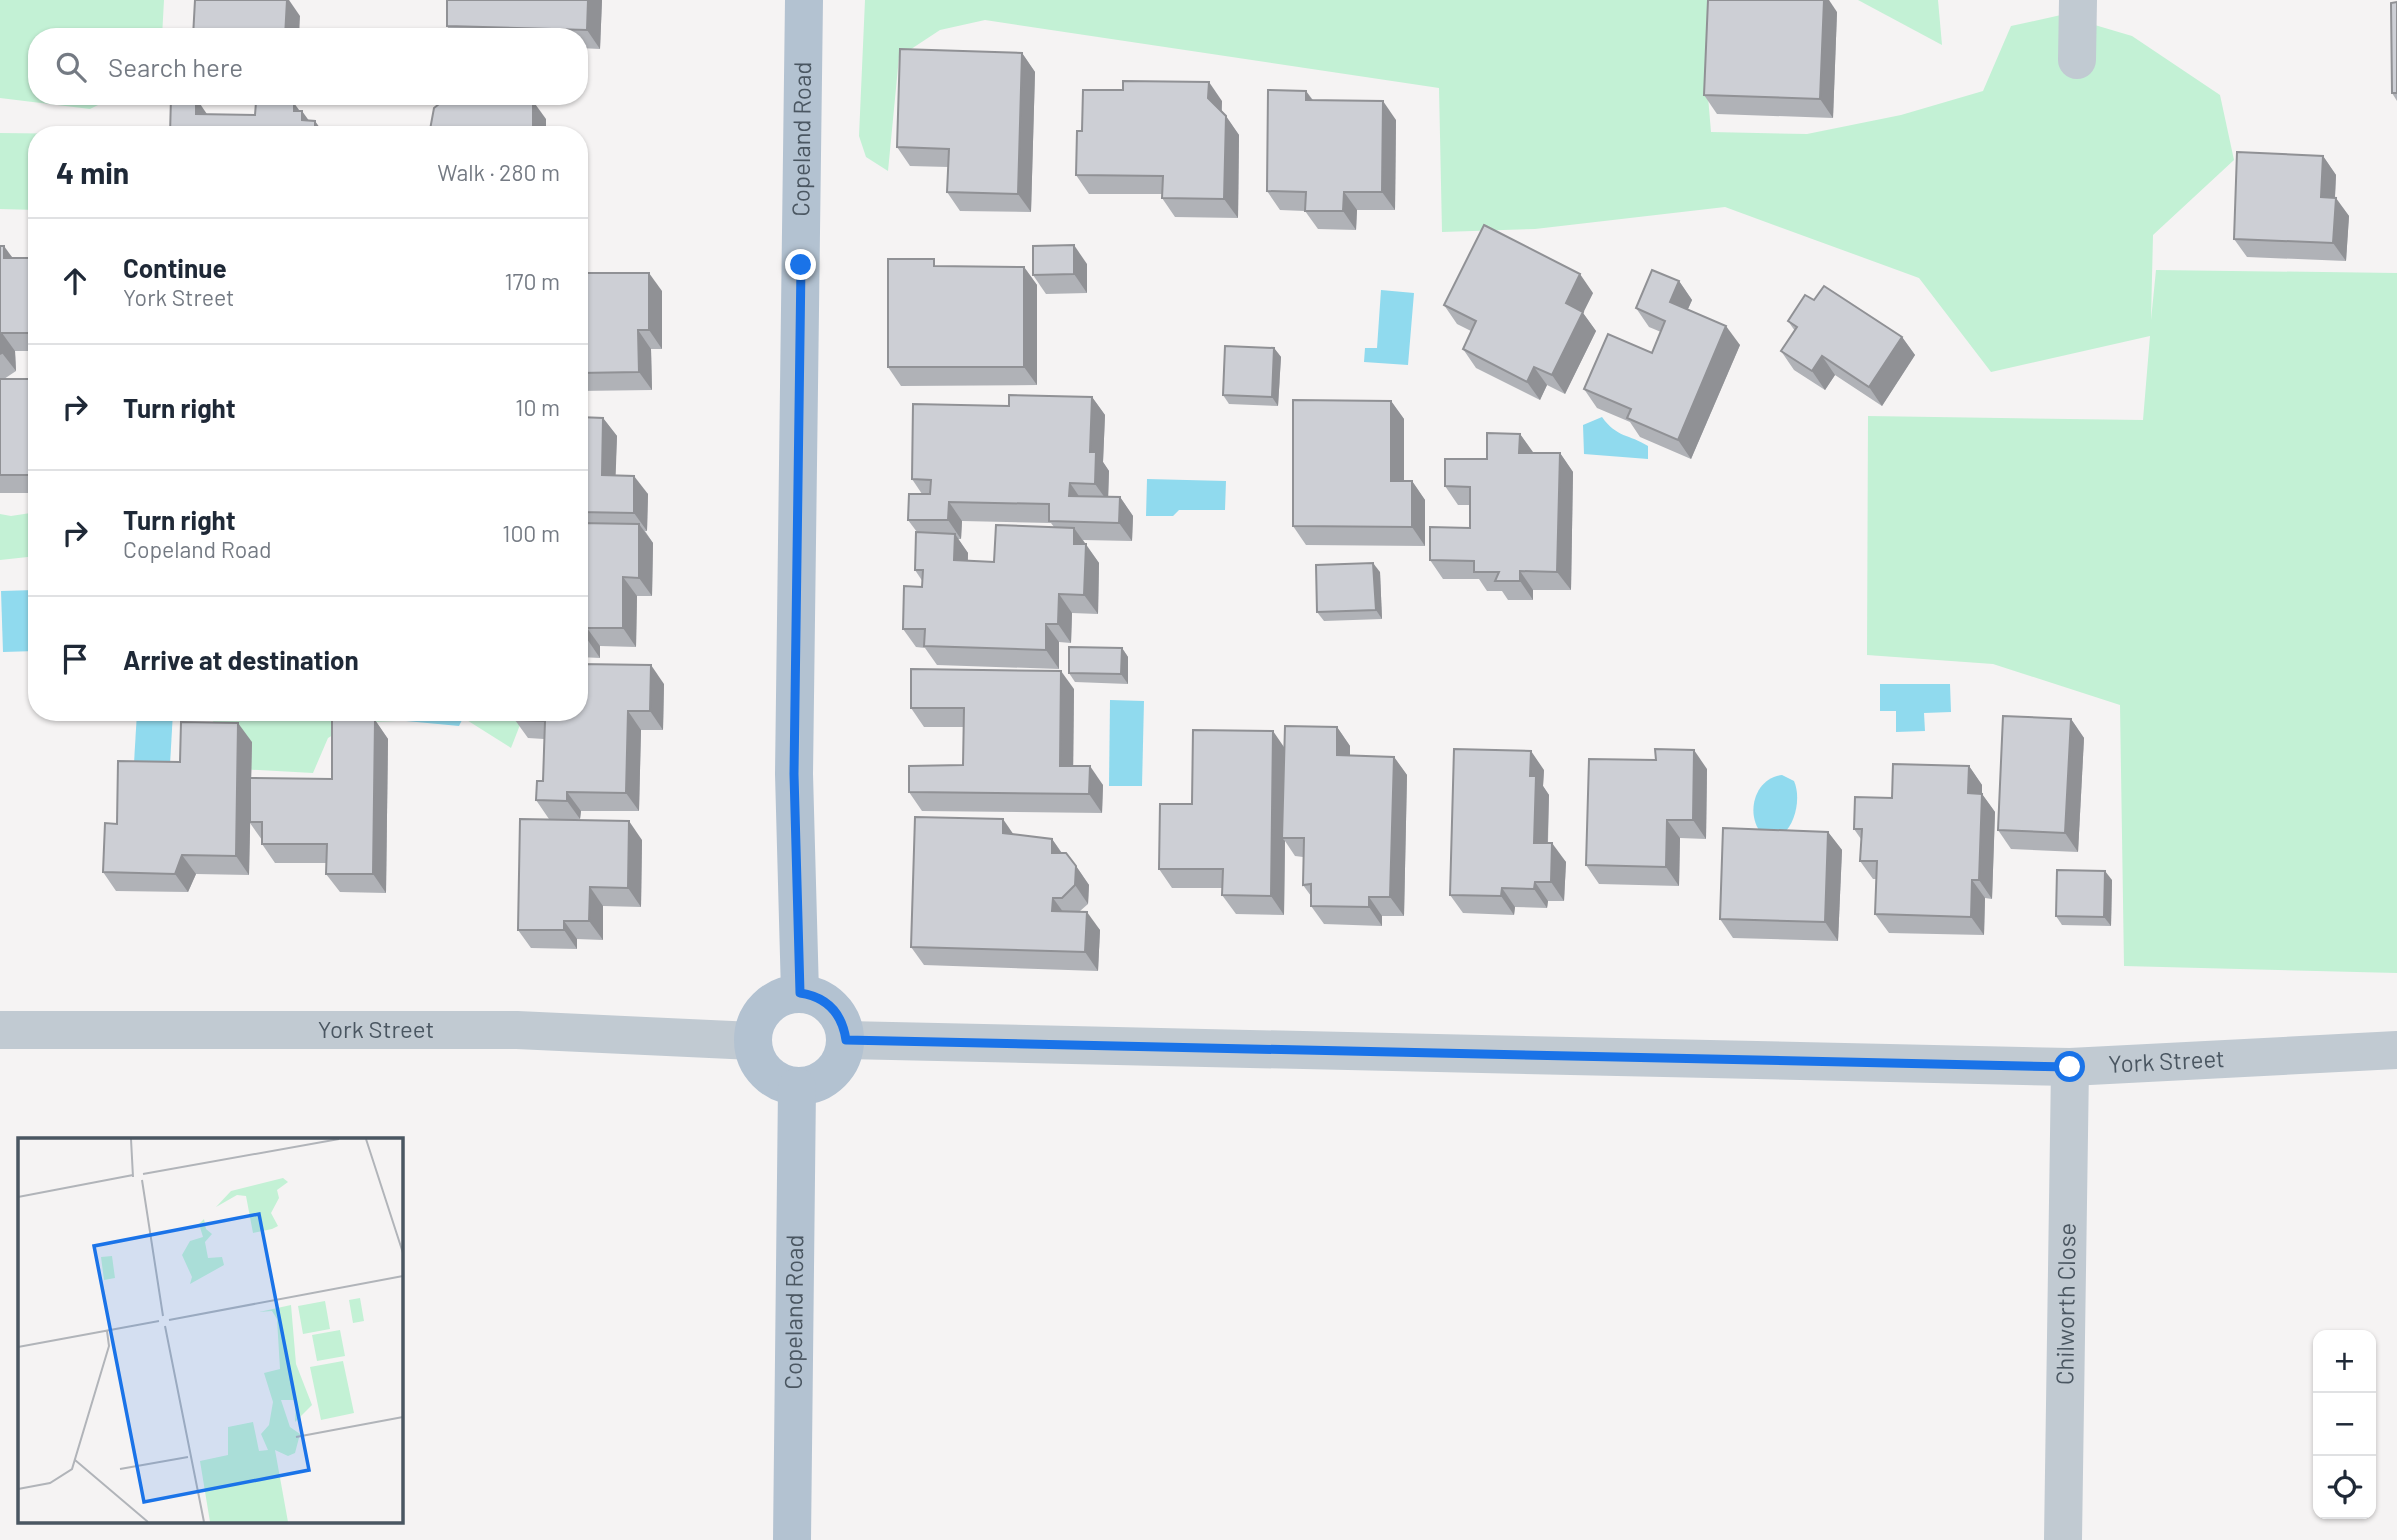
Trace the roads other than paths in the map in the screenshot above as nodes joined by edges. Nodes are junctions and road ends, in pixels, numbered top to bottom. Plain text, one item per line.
1 (804, 0) edge
2 (2078, 0) edge
3 (2077, 60) dead end
4 (800, 993) junction
5 (0, 1030) edge
6 (846, 1040) junction
7 (753, 1041) junction
8 (2397, 1050) edge
9 (2070, 1067) junction
10 (797, 1087) junction
11 (792, 1540) edge
12 (2063, 1540) edge

1 - 4 main road, Copeland Road
2 - 3 street
4 - 6 main road
4 - 7 main road
5 - 7 street, York Street
6 - 9 street, York Street
6 - 10 main road
7 - 10 main road
8 - 9 street, York Street
9 - 12 street, Chilworth Close
10 - 11 main road, Copeland Road

